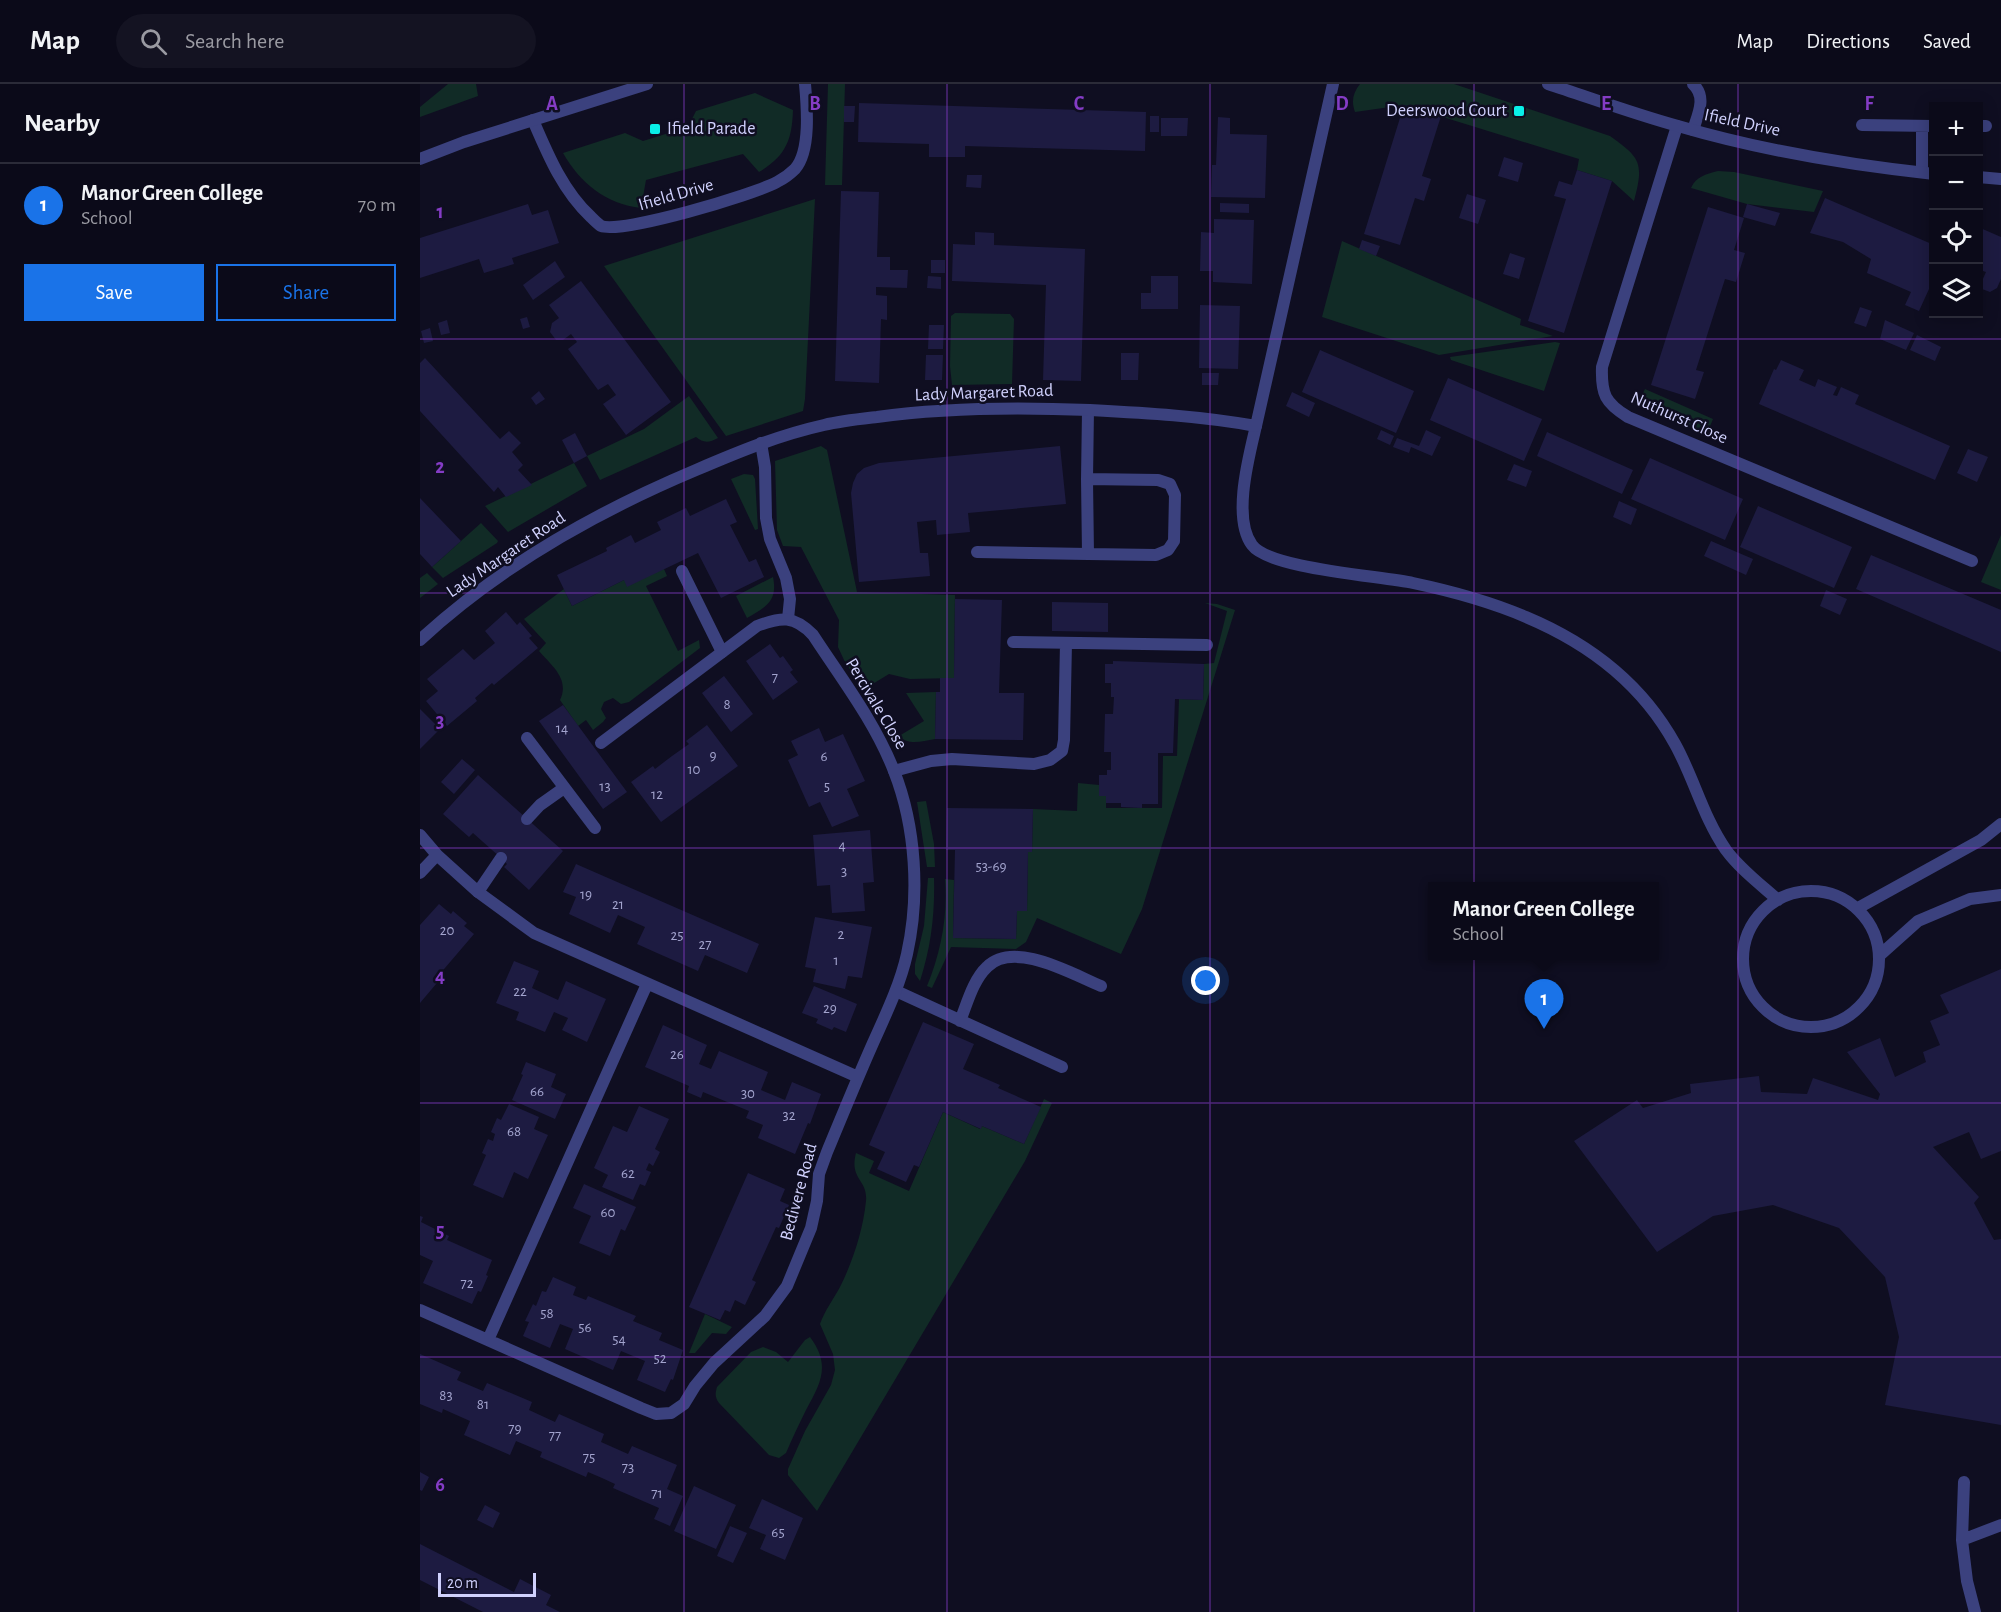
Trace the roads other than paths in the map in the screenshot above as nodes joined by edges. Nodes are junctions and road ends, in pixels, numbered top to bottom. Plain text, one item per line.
1 (646, 84) edge
2 (805, 84) edge
3 (1333, 84) edge
4 (1548, 84) edge
5 (1693, 84) edge
6 (533, 120) junction
7 (1862, 125) dead end
8 (1677, 126) junction
9 (1928, 126) edge
10 (1693, 130) junction
11 (420, 159) edge
12 (1928, 173) edge
13 (1983, 177) edge
14 (2001, 179) edge
15 (1088, 410) junction
16 (1256, 426) junction
17 (761, 443) junction
18 (1087, 479) junction
19 (977, 552) dead end
20 (1088, 554) junction
21 (1972, 561) dead end
22 (682, 572) dead end
23 (788, 619) junction
24 (420, 640) edge
25 (1013, 642) dead end
26 (1066, 643) junction
27 (1207, 645) dead end
28 (722, 652) junction
29 (527, 738) dead end
30 (601, 743) dead end
31 (894, 771) junction
32 (564, 788) junction
33 (528, 819) dead end
34 (2001, 824) edge
35 (595, 828) dead end
36 (420, 835) edge
37 (437, 855) junction
38 (501, 858) dead end
39 (420, 873) edge
40 (478, 892) junction
41 (2001, 895) edge
42 (1778, 900) junction
43 (1858, 908) junction
44 (1880, 955) junction
45 (647, 984) junction
46 (1101, 986) dead end
47 (896, 991) junction
48 (960, 1021) junction
49 (1062, 1067) dead end
50 (858, 1077) junction
51 (420, 1310) edge
52 (488, 1340) junction
53 (1965, 1482) dead end
54 (2001, 1525) edge
55 (1962, 1540) junction
56 (1975, 1612) edge

1 - 6 street
2 - 6 street, Ifield Drive
3 - 16 street
4 - 8 street, Ifield Drive
5 - 10 street
6 - 11 street
7 - 9 street
8 - 10 street, Ifield Drive
8 - 21 street, Nuthurst Close
9 - 12 street
10 - 12 street, Ifield Drive
13 - 14 street
15 - 16 street, Lady Margaret Road
15 - 17 street, Lady Margaret Road
15 - 18 street
16 - 42 street
17 - 23 street
17 - 24 street, Lady Margaret Road
18 - 20 street
18 - 20 street
19 - 20 street
22 - 28 street
23 - 28 street
23 - 31 street, Percivale Close
25 - 26 street
26 - 27 street
26 - 31 street
28 - 30 street
29 - 32 street
31 - 47 street, Percivale Close
32 - 33 street
32 - 35 street
34 - 43 street
36 - 37 street
37 - 39 street
37 - 40 street
38 - 40 street
40 - 45 street
41 - 44 street
42 - 43 street
42 - 44 street
43 - 44 street
45 - 50 street
45 - 52 street
46 - 48 street
47 - 48 street
47 - 50 street, Percivale Close
48 - 49 street
50 - 52 street, Bedivere Road
51 - 52 street, Bedivere Road
53 - 55 street
54 - 55 street
55 - 56 street

